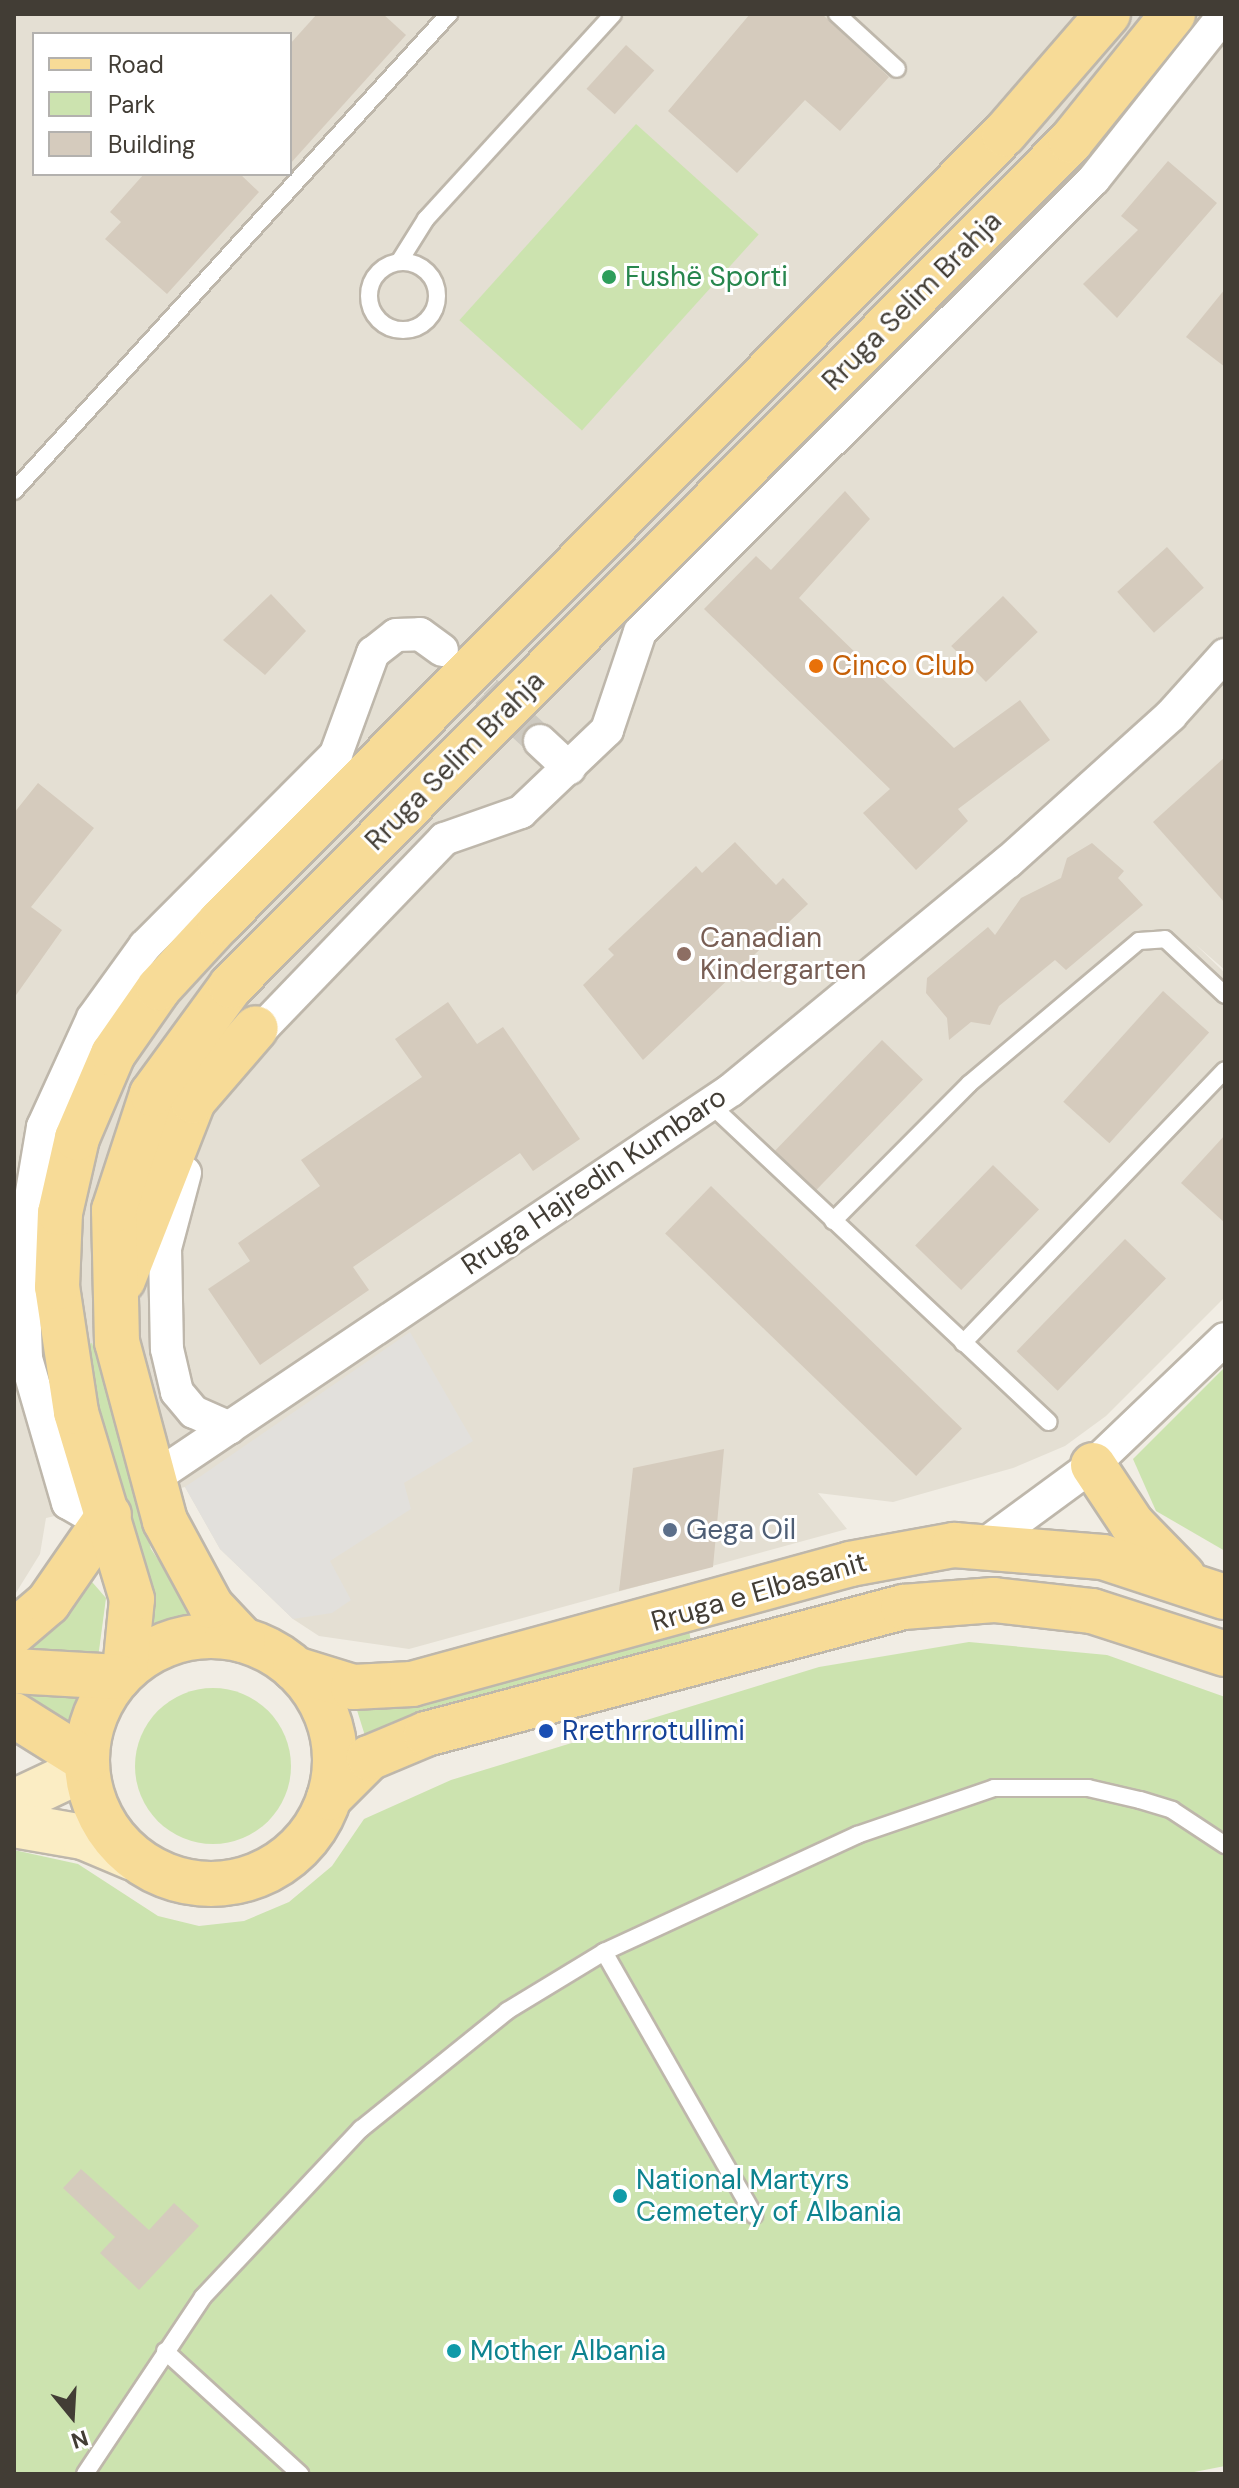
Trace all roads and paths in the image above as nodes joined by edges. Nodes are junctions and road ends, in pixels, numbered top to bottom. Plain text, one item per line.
1 (449, 14) edge
2 (613, 14) edge
3 (837, 14) edge
4 (1108, 14) edge
5 (1173, 14) edge
6 (1225, 14) edge
7 (897, 69) dead end
8 (399, 262) junction
9 (14, 491) edge
10 (442, 650) tunnel mouth
11 (1225, 655) edge
12 (540, 741) tunnel mouth
13 (569, 768) junction
14 (1225, 995) edge
15 (256, 1028) junction
16 (1225, 1070) edge
17 (711, 1105) junction
18 (833, 1221) junction
19 (113, 1309) junction
20 (1225, 1339) edge
21 (963, 1343) junction
22 (1048, 1422) dead end
23 (230, 1428) junction
24 (1093, 1465) junction
25 (151, 1480) junction
26 (109, 1515) junction
27 (984, 1545) junction
28 (1208, 1590) edge
29 (14, 1632) edge
30 (243, 1640) junction
31 (1225, 1654) edge
32 (295, 1669) junction
33 (14, 1671) edge
34 (122, 1673) junction
35 (14, 1715) edge
36 (86, 1764) junction
37 (329, 1798) junction
38 (14, 1802) edge
39 (14, 1825) edge
40 (1225, 1845) edge
41 (133, 1858) junction
42 (604, 1952) junction
43 (754, 2215) dead end
44 (165, 2351) junction
45 (85, 2474) edge
46 (300, 2474) edge

1 - 9 lane
2 - 8 lane
3 - 7 lane
4 - 26 main road, Rruga Selim Brahja
5 - 19 main road, Rruga Selim Brahja
6 - 13 street, Rruga Selim Brahja
8 - 8 lane
10 - 26 street
11 - 17 street, Rruga Hajredin Kumbaro
12 - 13 street, Rruga Selim Brahja
13 - 15 street, Rruga Selim Brahja
14 - 18 lane
15 - 19 main road
15 - 23 street, Rruga Selim Brahja
16 - 21 lane
17 - 18 lane
17 - 23 street, Rruga Hajredin Kumbaro
18 - 21 lane
19 - 25 main road, Rruga Selim Brahja
20 - 24 street
21 - 22 lane
23 - 25 street, Rruga Hajredin Kumbaro
24 - 27 street
24 - 28 main road
25 - 30 main road, Rruga Selim Brahja
26 - 29 main road
26 - 34 main road, Rruga Selim Brahja
27 - 28 main road, Rruga e Elbasanit
27 - 32 main road, Rruga e Elbasanit
30 - 32 main road
30 - 34 main road
31 - 37 main road, Rruga e Elbasanit
32 - 37 main road
33 - 34 main road
34 - 36 main road
35 - 36 main road
36 - 38 main road
36 - 41 main road
37 - 41 main road
39 - 41 main road
40 - 42 lane
42 - 43 lane
42 - 44 lane
44 - 45 lane
44 - 46 lane

